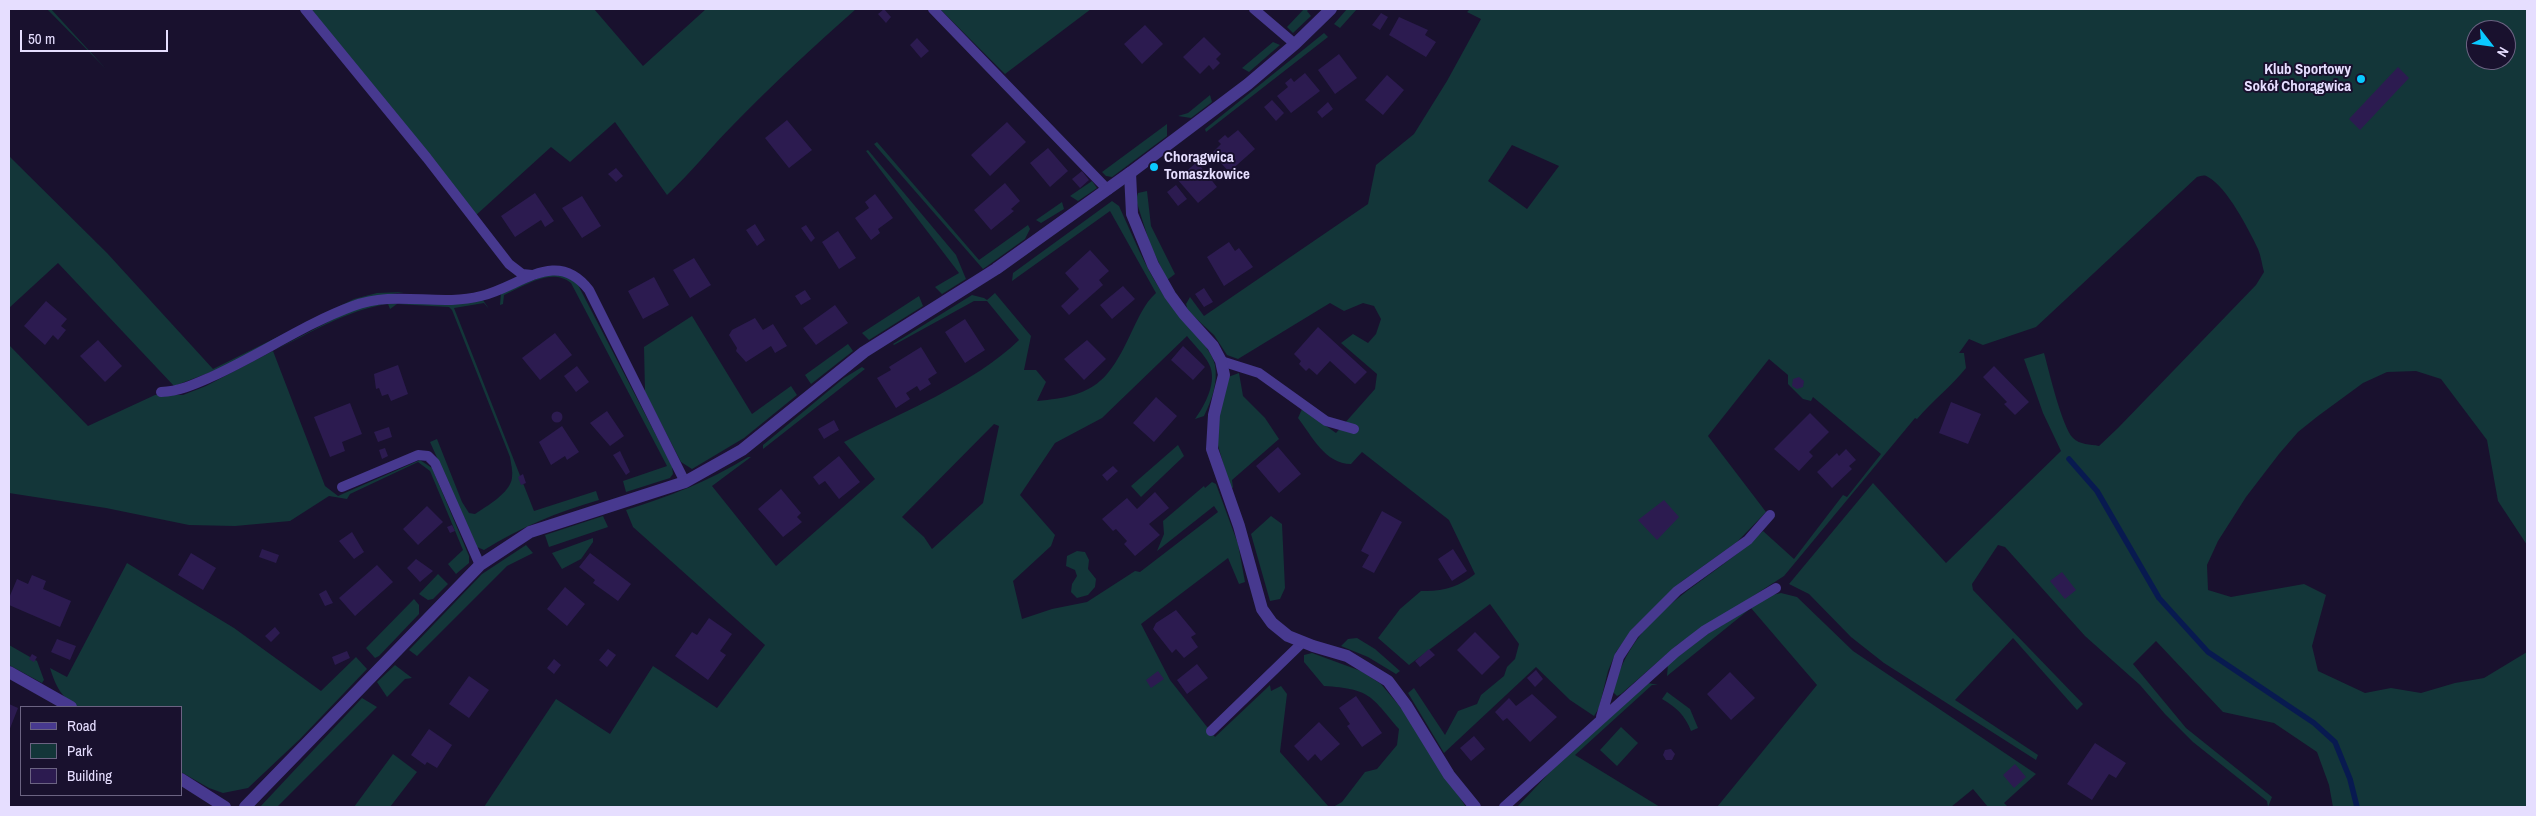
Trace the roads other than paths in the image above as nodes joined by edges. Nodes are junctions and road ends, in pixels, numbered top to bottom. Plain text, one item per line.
1 (305, 9) edge
2 (933, 9) edge
3 (1254, 9) edge
4 (1331, 9) edge
5 (1295, 44) junction
6 (1130, 173) junction
7 (1108, 190) junction
8 (533, 275) junction
9 (1221, 361) junction
10 (162, 392) dead end
11 (1354, 430) dead end
12 (685, 482) junction
13 (342, 487) dead end
14 (1770, 515) dead end
15 (480, 565) junction
16 (1776, 588) dead end
17 (1303, 642) junction
18 (9, 672) edge
19 (69, 706) edge
20 (1601, 718) junction
21 (1211, 731) dead end
22 (182, 780) edge
23 (225, 807) edge
24 (245, 807) edge
25 (1475, 807) edge
26 (1504, 807) edge

1 - 8 lane
2 - 7 lane
3 - 5 lane
4 - 5 street
5 - 6 street
6 - 7 street
6 - 9 street
7 - 12 street
8 - 10 lane
8 - 12 lane
9 - 11 lane
9 - 17 street
12 - 15 street
13 - 15 lane
14 - 20 lane
15 - 24 street
16 - 20 lane
17 - 21 lane
17 - 25 street
18 - 19 street
20 - 26 lane
22 - 23 street

